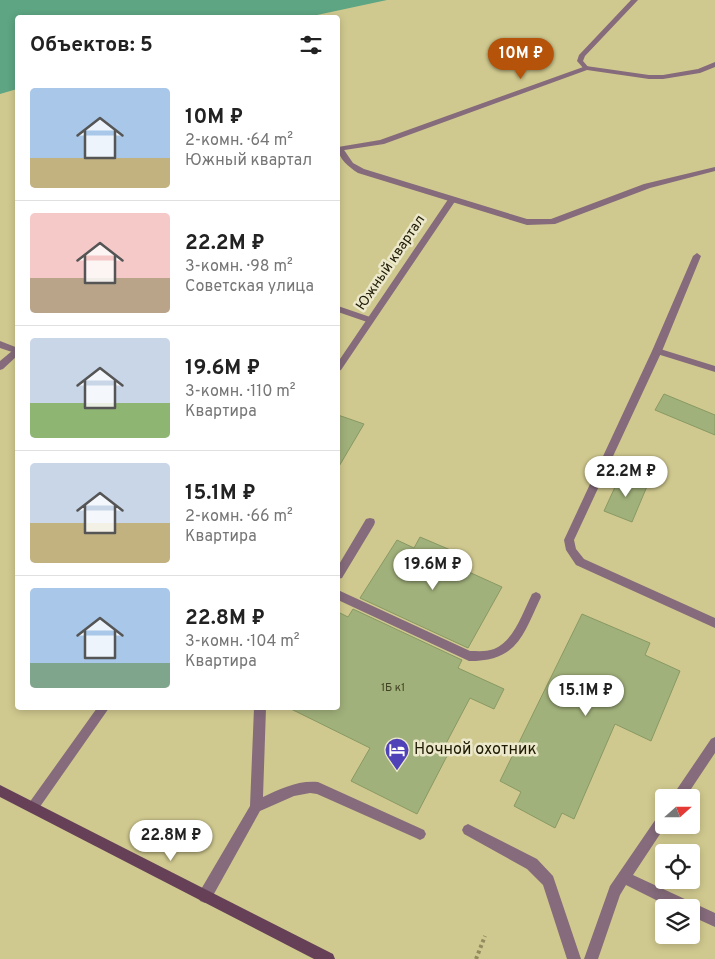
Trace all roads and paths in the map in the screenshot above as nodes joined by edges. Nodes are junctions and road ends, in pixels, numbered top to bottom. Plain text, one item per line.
1 (635, 0) edge
2 (715, 64) edge
3 (586, 68) junction
4 (340, 149) edge
5 (340, 152) edge
6 (715, 169) edge
7 (452, 200) junction
8 (697, 256) dead end
9 (340, 310) edge
10 (370, 320) junction
11 (0, 344) edge
12 (15, 350) edge
13 (15, 351) edge
14 (657, 351) junction
15 (340, 365) edge
16 (0, 367) edge
17 (715, 369) edge
18 (370, 522) dead end
19 (340, 572) edge
20 (340, 596) edge
21 (536, 597) dead end
22 (715, 623) edge
23 (102, 710) edge
24 (260, 710) edge
25 (715, 743) edge
26 (683, 789) edge
27 (0, 791) edge
28 (33, 807) junction
29 (256, 808) junction
30 (468, 830) dead end
31 (655, 830) edge
32 (420, 834) dead end
33 (623, 877) junction
34 (205, 896) junction
35 (668, 899) edge
36 (700, 913) edge
37 (715, 920) edge
38 (485, 936) dead end
39 (328, 959) edge
40 (476, 959) edge
41 (574, 959) edge
42 (590, 959) edge

1 - 3 street
2 - 3 street
3 - 4 street
5 - 7 street
6 - 7 street
7 - 10 street, Южный квартал
8 - 14 street
9 - 10 street
10 - 15 street, Южный квартал
11 - 12 street
13 - 16 street
14 - 17 street
14 - 22 street
18 - 19 street
20 - 21 street
23 - 28 street
24 - 29 street
25 - 26 street
27 - 28 street
28 - 34 street
29 - 32 street
29 - 34 street
30 - 41 street
31 - 33 street
33 - 35 street
33 - 42 street
34 - 39 street
36 - 37 street
38 - 40 path

